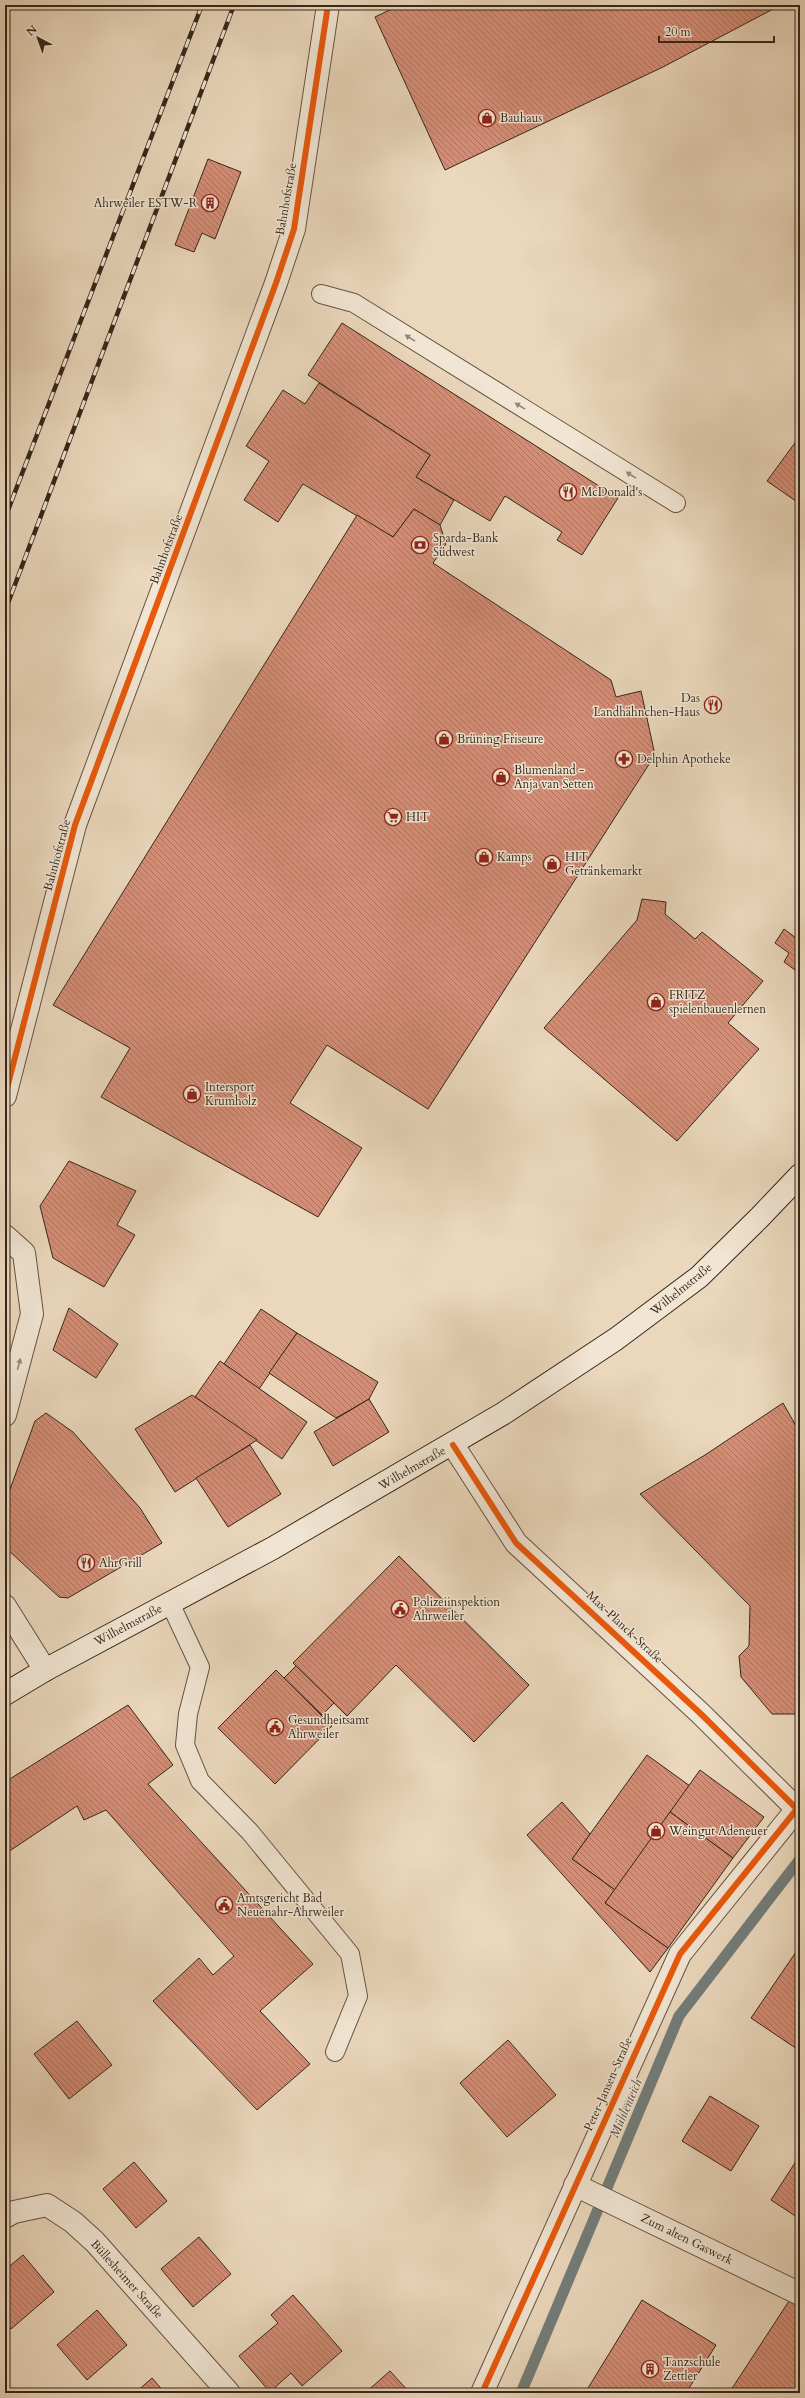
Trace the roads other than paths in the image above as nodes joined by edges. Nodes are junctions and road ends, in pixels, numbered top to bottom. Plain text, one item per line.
1 (328, 5) edge
2 (321, 294) dead end
3 (676, 503) dead end
4 (5, 1096) edge
5 (800, 1174) edge
6 (5, 1236) edge
7 (5, 1415) edge
8 (453, 1445) junction
9 (170, 1603) junction
10 (5, 1606) edge
11 (45, 1670) junction
12 (5, 1694) edge
13 (798, 1810) edge
14 (335, 2052) dead end
15 (581, 2188) junction
16 (5, 2217) edge
17 (800, 2294) edge
18 (229, 2393) edge
19 (482, 2393) edge

1 - 4 street, Bahnhofstraße
3 -> 2 lane
5 - 8 street, Wilhelmstraße
7 -> 6 street
8 - 9 street, Wilhelmstraße
8 - 13 street, Max-Planck-Straße
9 - 11 street, Wilhelmstraße
9 - 14 lane
10 - 11 street
11 - 12 street, Wilhelmstraße
13 - 15 street, Peter-Jansen-Straße
15 - 17 street, Zum alten Gaswerk
15 - 19 street, Peter-Jansen-Straße
16 - 18 street, Büllesheimer Straße

